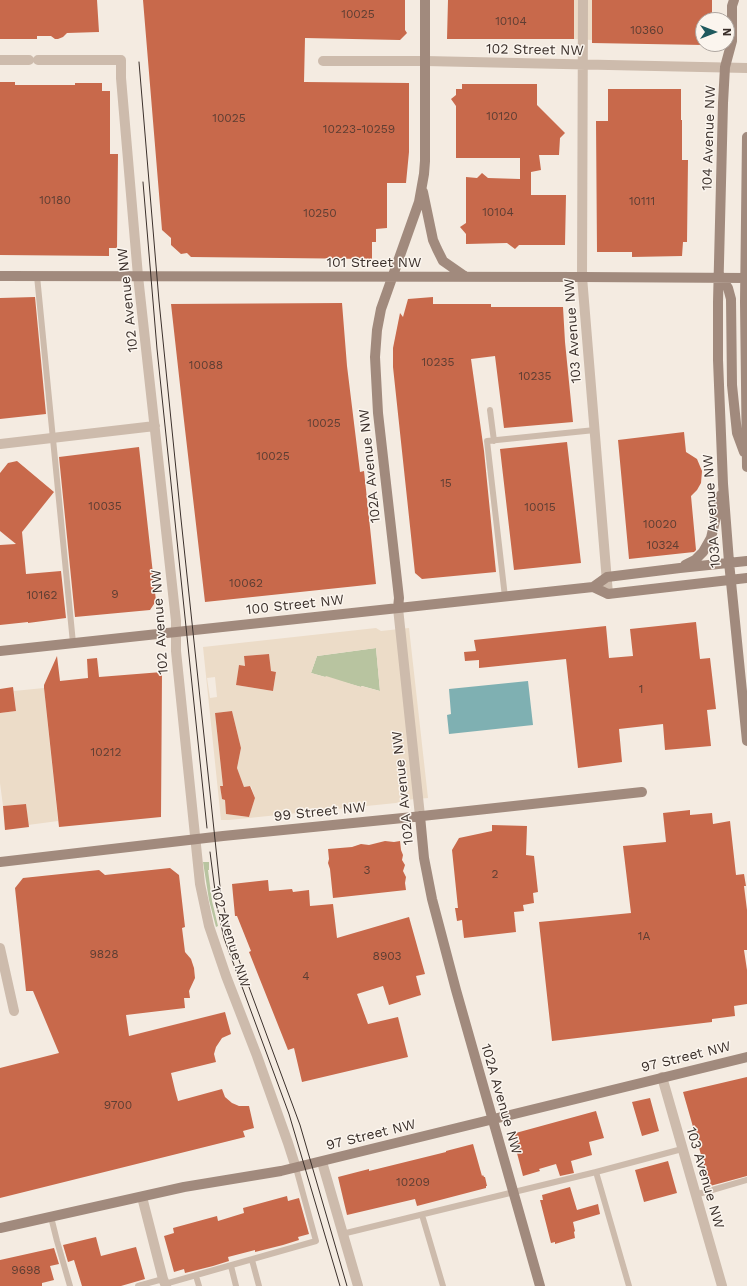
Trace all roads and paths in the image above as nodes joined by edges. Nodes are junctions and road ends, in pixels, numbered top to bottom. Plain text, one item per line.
1 (425, 0) edge
2 (583, 0) edge
3 (734, 0) edge
4 (0, 60) edge
5 (323, 61) dead end
6 (425, 61) junction
7 (583, 65) junction
8 (726, 67) junction
9 (747, 68) edge
10 (747, 137) edge
11 (422, 189) junction
12 (0, 276) edge
13 (37, 276) junction
14 (138, 276) junction
15 (392, 277) junction
16 (466, 277) junction
17 (582, 277) junction
18 (718, 278) junction
19 (746, 278) edge
20 (490, 410) dead end
21 (155, 426) junction
22 (595, 430) junction
23 (52, 438) junction
24 (494, 441) junction
25 (0, 444) edge
26 (747, 459) edge
27 (747, 467) edge
28 (723, 484) junction
29 (747, 561) edge
30 (729, 562) junction
31 (680, 568) junction
32 (608, 577) junction
33 (747, 578) edge
34 (731, 580) junction
35 (593, 587) junction
36 (608, 594) junction
37 (505, 596) junction
38 (398, 608) junction
39 (176, 632) junction
40 (73, 643) junction
41 (0, 651) edge
42 (747, 741) edge
43 (642, 792) dead end
44 (420, 816) junction
45 (194, 840) junction
46 (0, 862) edge
47 (0, 948) edge
48 (14, 1011) dead end
49 (747, 1057) edge
50 (662, 1077) junction
51 (492, 1119) junction
52 (682, 1149) junction
53 (322, 1162) junction
54 (296, 1168) junction
55 (596, 1172) junction
56 (747, 1180) edge
57 (513, 1193) junction
58 (695, 1195) junction
59 (142, 1197) junction
60 (422, 1216) junction
61 (52, 1217) junction
62 (0, 1228) edge
63 (342, 1234) junction
64 (252, 1260) junction
65 (231, 1266) junction
66 (196, 1276) junction
67 (164, 1283) edge
68 (70, 1286) edge
69 (138, 1286) edge
70 (199, 1286) edge
71 (236, 1286) edge
72 (259, 1286) edge
73 (358, 1286) edge
74 (443, 1286) edge
75 (540, 1286) edge
76 (629, 1286) edge
77 (722, 1286) edge

1 - 6 main road
2 - 7 street, 103 Avenue NW
3 - 8 main road, 104 Avenue NW
4 - 14 street, 102 Avenue NW
5 - 6 street, 102 Street NW
6 - 7 street, 102 Street NW
6 - 11 main road
7 - 8 street, 102 Street NW
7 - 17 street, 103 Avenue NW
8 - 9 street, 102 Street NW
8 - 18 main road, 104 Avenue NW
10 - 19 main road
11 - 15 main road
11 - 16 main road
12 - 13 main road, 101 Street NW
13 - 14 main road, 101 Street NW
13 - 23 lane
14 - 15 main road, 101 Street NW
14 - 21 street, 102 Avenue NW
15 - 16 main road, 101 Street NW
15 - 38 main road, 102A Avenue NW
16 - 17 main road, 101 Street NW
17 - 18 main road, 101 Street NW
17 - 22 street, 103 Avenue NW
18 - 19 main road, 101 Street NW
18 - 26 main road
18 - 28 main road, 103A Avenue NW
19 - 26 main road
20 - 24 lane
21 - 23 street
21 - 39 street, 102 Avenue NW
22 - 24 lane
22 - 32 street, 103 Avenue NW
23 - 25 street
23 - 40 lane
24 - 37 lane
26 - 27 main road
28 - 30 main road, 103A Avenue NW
28 - 31 main road
29 - 30 main road, 100 Street NW
30 - 31 main road, 100 Street NW
30 - 34 main road, 103A Avenue NW
31 - 32 main road, 100 Street NW
32 - 35 main road, 100 Street NW
32 - 36 street, 103 Avenue NW
33 - 34 main road
34 - 36 main road
34 - 42 main road, 103A Avenue NW
35 - 36 main road
35 - 37 main road, 100 Street NW
37 - 38 main road, 100 Street NW
38 - 39 main road, 100 Street NW
38 - 44 street, 102A Avenue NW
39 - 40 main road, 100 Street NW
39 - 45 street, 102 Avenue NW
40 - 41 main road, 100 Street NW
43 - 44 main road, 99 Street NW
44 - 45 main road, 99 Street NW
44 - 51 main road, 102A Avenue NW
45 - 46 main road, 99 Street NW
45 - 54 street, 102 Avenue NW
47 - 48 street
49 - 50 main road, 97 Street NW
50 - 51 main road, 97 Street NW
50 - 52 street, 103 Avenue NW
51 - 53 main road, 97 Street NW
51 - 57 main road, 102A Avenue NW
52 - 55 lane
52 - 58 street, 103 Avenue NW
53 - 54 main road, 97 Street NW
53 - 63 street
54 - 59 main road, 97 Street NW
54 - 64 lane
55 - 57 lane
55 - 76 lane
56 - 58 lane
57 - 60 lane
57 - 75 main road, 102A Avenue NW
58 - 77 street, 103 Avenue NW
59 - 61 main road, 97 Street NW
59 - 67 street
60 - 63 lane
60 - 74 lane
61 - 62 main road, 97 Street NW
61 - 68 lane
63 - 73 street
64 - 65 lane
64 - 72 lane
65 - 66 lane
65 - 71 lane
66 - 67 lane
66 - 70 lane
67 - 69 lane

